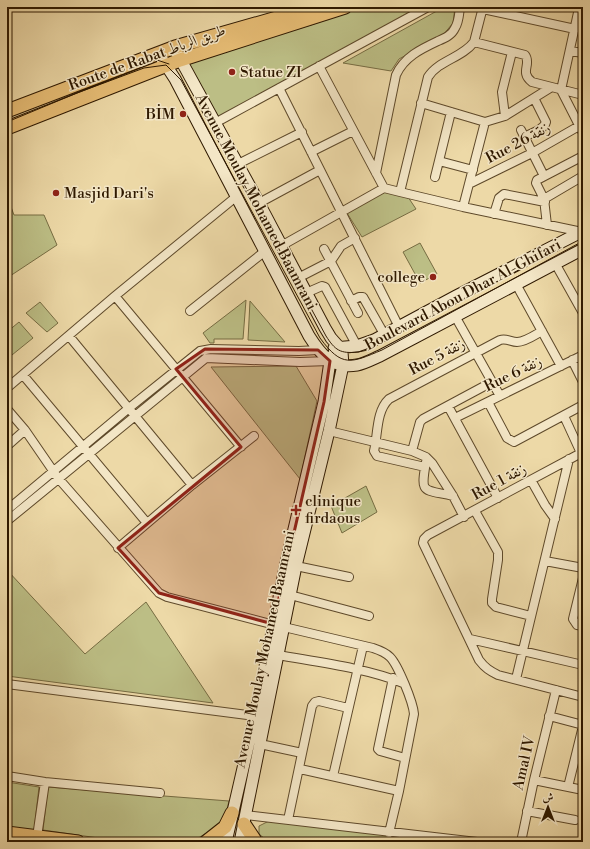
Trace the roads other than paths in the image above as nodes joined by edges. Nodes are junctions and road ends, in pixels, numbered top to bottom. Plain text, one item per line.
1 (315, 7) edge
2 (345, 7) edge
3 (428, 7) edge
4 (460, 7) edge
5 (483, 8) edge
6 (579, 8) edge
7 (575, 29) junction
8 (474, 42) junction
9 (174, 47) junction
10 (570, 50) junction
11 (512, 52) junction
12 (159, 53) junction
13 (583, 53) edge
14 (180, 60) junction
15 (166, 65) junction
16 (319, 66) junction
17 (279, 88) junction
18 (550, 88) junction
19 (561, 90) junction
20 (583, 95) edge
21 (534, 98) junction
22 (421, 103) junction
23 (7, 111) edge
24 (451, 112) junction
25 (505, 116) junction
26 (485, 122) junction
27 (215, 123) junction
28 (7, 128) edge
29 (581, 129) edge
30 (353, 131) junction
31 (302, 132) junction
32 (311, 152) junction
33 (532, 153) junction
34 (583, 156) edge
35 (439, 161) junction
36 (238, 164) junction
37 (320, 170) junction
38 (473, 170) junction
39 (376, 173) junction
40 (435, 176) dead end
41 (544, 176) junction
42 (583, 176) edge
43 (469, 184) junction
44 (384, 188) junction
45 (400, 192) junction
46 (237, 196) junction
47 (545, 200) junction
48 (259, 203) junction
49 (463, 207) junction
50 (342, 212) junction
51 (494, 214) junction
52 (547, 225) junction
53 (582, 232) edge
54 (355, 238) junction
55 (281, 246) junction
56 (324, 249) dead end
57 (583, 249) edge
58 (264, 252) junction
59 (331, 261) junction
60 (555, 264) junction
61 (298, 278) junction
62 (516, 284) junction
63 (306, 293) junction
64 (115, 296) junction
65 (352, 301) junction
66 (190, 311) dead end
67 (358, 313) dead end
68 (583, 313) edge
69 (455, 316) junction
70 (398, 327) junction
71 (542, 331) junction
72 (384, 334) junction
73 (69, 336) junction
74 (357, 346) junction
75 (339, 347) junction
76 (318, 350) junction
77 (476, 352) junction
78 (583, 355) edge
79 (572, 360) junction
80 (330, 361) junction
81 (343, 365) junction
82 (561, 366) junction
83 (176, 369) junction
84 (23, 375) junction
85 (182, 377) junction
86 (492, 382) junction
87 (583, 382) edge
88 (7, 388) edge
89 (500, 396) junction
90 (488, 402) junction
91 (583, 405) edge
92 (448, 406) junction
93 (129, 408) junction
94 (7, 409) edge
95 (136, 415) junction
96 (564, 416) junction
97 (455, 418) junction
98 (25, 430) junction
99 (329, 431) junction
100 (254, 436) dead end
101 (376, 442) junction
102 (7, 446) edge
103 (83, 447) junction
104 (241, 447) junction
105 (412, 451) junction
106 (582, 452) edge
107 (89, 454) junction
108 (426, 457) junction
109 (569, 459) junction
110 (425, 467) junction
111 (56, 475) junction
112 (531, 480) junction
113 (192, 485) junction
114 (453, 496) junction
115 (498, 498) junction
116 (7, 510) edge
117 (475, 511) junction
118 (464, 517) junction
119 (555, 519) junction
120 (7, 521) edge
121 (147, 523) junction
122 (118, 548) junction
123 (545, 561) junction
124 (296, 566) junction
125 (583, 568) edge
126 (349, 577) dead end
127 (583, 578) edge
128 (582, 588) edge
129 (290, 595) junction
130 (368, 616) dead end
131 (531, 616) junction
132 (278, 626) junction
133 (583, 626) edge
134 (470, 639) junction
135 (363, 646) junction
136 (522, 651) junction
137 (278, 655) junction
138 (583, 665) edge
139 (358, 670) junction
140 (393, 678) junction
141 (516, 680) junction
142 (403, 682) junction
143 (7, 684) edge
144 (556, 690) junction
145 (583, 697) edge
146 (348, 708) junction
147 (255, 716) junction
148 (549, 716) junction
149 (583, 725) edge
150 (260, 744) junction
151 (302, 753) junction
152 (406, 758) junction
153 (300, 769) junction
154 (7, 776) edge
155 (333, 776) junction
156 (534, 780) junction
157 (45, 782) junction
158 (568, 788) junction
159 (583, 790) edge
160 (399, 791) junction
161 (160, 793) dead end
162 (527, 811) junction
163 (232, 813) junction
164 (245, 820) junction
165 (288, 820) junction
166 (575, 820) dead end
167 (7, 833) edge
168 (389, 833) junction
169 (37, 837) junction
170 (78, 842) edge
171 (206, 842) edge
172 (226, 842) edge
173 (240, 842) edge
174 (256, 842) edge
175 (477, 842) edge
176 (521, 842) edge

1 - 9 main road, Route de Rabat طريق الرباط
2 - 14 main road, Route de Rabat طريق الرباط
3 - 16 street
4 - 39 street
5 - 7 street
5 - 8 street
6 - 7 street
7 - 10 street
8 - 11 street
8 - 22 street
9 - 12 main road, Route de Rabat طريق الرباط
9 - 14 street, Avenue Moulay Mohamed Baamrani
10 - 13 street
10 - 19 street
11 - 18 street
11 - 25 street
12 - 15 street, Avenue Moulay Mohamed Baamrani
12 - 23 main road, Route de Rabat طريق الرباط
14 - 15 main road, Route de Rabat طريق الرباط
14 - 27 street, Avenue Moulay Mohamed Baamrani
15 - 28 main road, Route de Rabat طريق الرباط
15 - 46 street, Avenue Moulay Mohamed Baamrani
16 - 17 street
16 - 30 street
17 - 27 street
17 - 31 street
18 - 19 street
18 - 21 street
19 - 20 street
19 - 29 street
21 - 25 street
21 - 33 street
22 - 24 street
22 - 45 street
24 - 26 street
24 - 35 street
25 - 26 street
26 - 38 street
27 - 36 street, Avenue Moulay Mohamed Baamrani
29 - 33 street, Rue 26 زنقة
30 - 32 street
30 - 39 street
31 - 32 street
31 - 36 street
32 - 37 street
33 - 41 street
33 - 43 street, Rue 26 زنقة
34 - 41 street
35 - 38 street
35 - 40 street
36 - 48 street, Avenue Moulay Mohamed Baamrani
37 - 48 street
37 - 50 street
38 - 43 street
39 - 44 street
41 - 47 street
42 - 47 street
43 - 49 street
44 - 45 street
44 - 50 street
45 - 49 street
46 - 58 street, Avenue Moulay Mohamed Baamrani
46 - 64 street
47 - 51 street
47 - 52 street
48 - 55 street, Avenue Moulay Mohamed Baamrani
49 - 51 street
50 - 54 street
50 - 55 street
51 - 52 street
52 - 53 street
53 - 70 street, Boulevard Abou Dhar Al-Ghifari
54 - 59 street
54 - 70 street
55 - 61 street, Avenue Moulay Mohamed Baamrani
56 - 59 street
57 - 60 street, Boulevard Abou Dhar Al-Ghifari
58 - 66 street
58 - 76 street, Avenue Moulay Mohamed Baamrani
59 - 61 street
59 - 65 street
60 - 62 street, Boulevard Abou Dhar Al-Ghifari
60 - 68 street
61 - 63 street, Avenue Moulay Mohamed Baamrani
62 - 69 street, Boulevard Abou Dhar Al-Ghifari
62 - 71 street
63 - 74 street
63 - 75 street, Avenue Moulay Mohamed Baamrani
64 - 73 street
64 - 83 street
65 - 67 street
65 - 72 street
69 - 77 street
69 - 81 street, Boulevard Abou Dhar Al-Ghifari
70 - 72 street, Boulevard Abou Dhar Al-Ghifari
71 - 77 street, Rue 5 زنقة
71 - 82 street
72 - 74 street, Boulevard Abou Dhar Al-Ghifari
73 - 84 street
73 - 93 street
74 - 75 street, Boulevard Abou Dhar Al-Ghifari
75 - 76 street, Boulevard Abou Dhar Al-Ghifari
75 - 80 street, Avenue Moulay Mohamed Baamrani
75 - 81 street, Avenue Moulay Mohamed Baamrani
76 - 80 street, Avenue Moulay Mohamed Baamrani
76 - 83 street, Boulevard Abou Dhar Al-Ghifari
77 - 86 street
77 - 101 street, Rue 5 زنقة
78 - 79 street, Rue 6 زنقة
79 - 82 street, Rue 6 زنقة
79 - 87 street
80 - 81 street, Boulevard Abou Dhar Al-Ghifari
80 - 85 street, Boulevard Abou Dhar Al-Ghifari
80 - 132 street, Avenue Moulay Mohamed Baamrani
81 - 99 street, Avenue Moulay Mohamed Baamrani
82 - 89 street, Rue 6 زنقة
83 - 85 street
83 - 93 street, Boulevard Abou Dhar Al-Ghifari
84 - 88 street
84 - 103 street
85 - 95 street, Boulevard Abou Dhar Al-Ghifari
85 - 104 street
86 - 89 street
86 - 92 street
89 - 90 street, Rue 6 زنقة
90 - 96 street
90 - 97 street, Rue 6 زنقة
91 - 96 street
92 - 97 street
92 - 105 street
93 - 95 street
93 - 103 street, Boulevard Abou Dhar Al-Ghifari
94 - 98 street
95 - 107 street, Boulevard Abou Dhar Al-Ghifari
95 - 113 street
96 - 106 street
97 - 115 street
98 - 102 street
98 - 111 street
99 - 101 street
99 - 124 street, Avenue Moulay Mohamed Baamrani
100 - 104 street
101 - 105 street
101 - 110 street
103 - 107 street
103 - 111 street, Boulevard Abou Dhar Al-Ghifari
104 - 113 street
105 - 108 street
106 - 109 street, Rue 1 زنقة
107 - 111 street, Boulevard Abou Dhar Al-Ghifari
107 - 121 street
108 - 110 street
108 - 114 street
109 - 112 street, Rue 1 زنقة
109 - 119 street
110 - 114 street
111 - 116 street, Boulevard Abou Dhar Al-Ghifari
111 - 120 street, Boulevard Abou Dhar Al-Ghifari
111 - 122 street
112 - 115 street, Rue 1 زنقة
112 - 119 street
113 - 121 street
114 - 118 street
115 - 117 street, Rue 1 زنقة
117 - 118 street, Rue 1 زنقة
117 - 131 street
118 - 134 street, Rue 1 زنقة
119 - 123 street
121 - 122 street
122 - 132 street
123 - 125 street
123 - 131 street
124 - 126 street
124 - 129 street, Avenue Moulay Mohamed Baamrani
127 - 128 street
128 - 133 street
129 - 130 street
129 - 132 street, Avenue Moulay Mohamed Baamrani
131 - 136 street
132 - 135 street
132 - 137 street, Avenue Moulay Mohamed Baamrani
132 - 147 street, Avenue Moulay Mohamed Baamrani
134 - 136 street
134 - 141 street
135 - 139 street
135 - 142 street
136 - 138 street
136 - 141 street
137 - 139 street
137 - 150 street, Avenue Moulay Mohamed Baamrani
139 - 140 street
139 - 146 street
140 - 142 street
140 - 152 street
141 - 144 street
142 - 152 street
143 - 147 street
144 - 145 street
144 - 148 street, Amal IV
146 - 151 street
146 - 155 street
147 - 163 street, Avenue Moulay Mohamed Baamrani
148 - 149 street
148 - 156 street, Amal IV
149 - 158 street
150 - 151 street
150 - 164 street, Avenue Moulay Mohamed Baamrani
151 - 153 street
152 - 160 street
153 - 155 street
153 - 165 street
154 - 157 street
155 - 160 street
156 - 158 street
156 - 162 street, Amal IV
157 - 161 street
157 - 169 street
158 - 159 street
160 - 168 street
162 - 166 street
162 - 176 street, Amal IV
163 - 171 main road
163 - 172 street, Avenue Moulay Mohamed Baamrani
164 - 165 street
164 - 173 street, Avenue Moulay Mohamed Baamrani
164 - 174 main road
165 - 168 street
167 - 169 main road
168 - 175 street
169 - 170 main road

